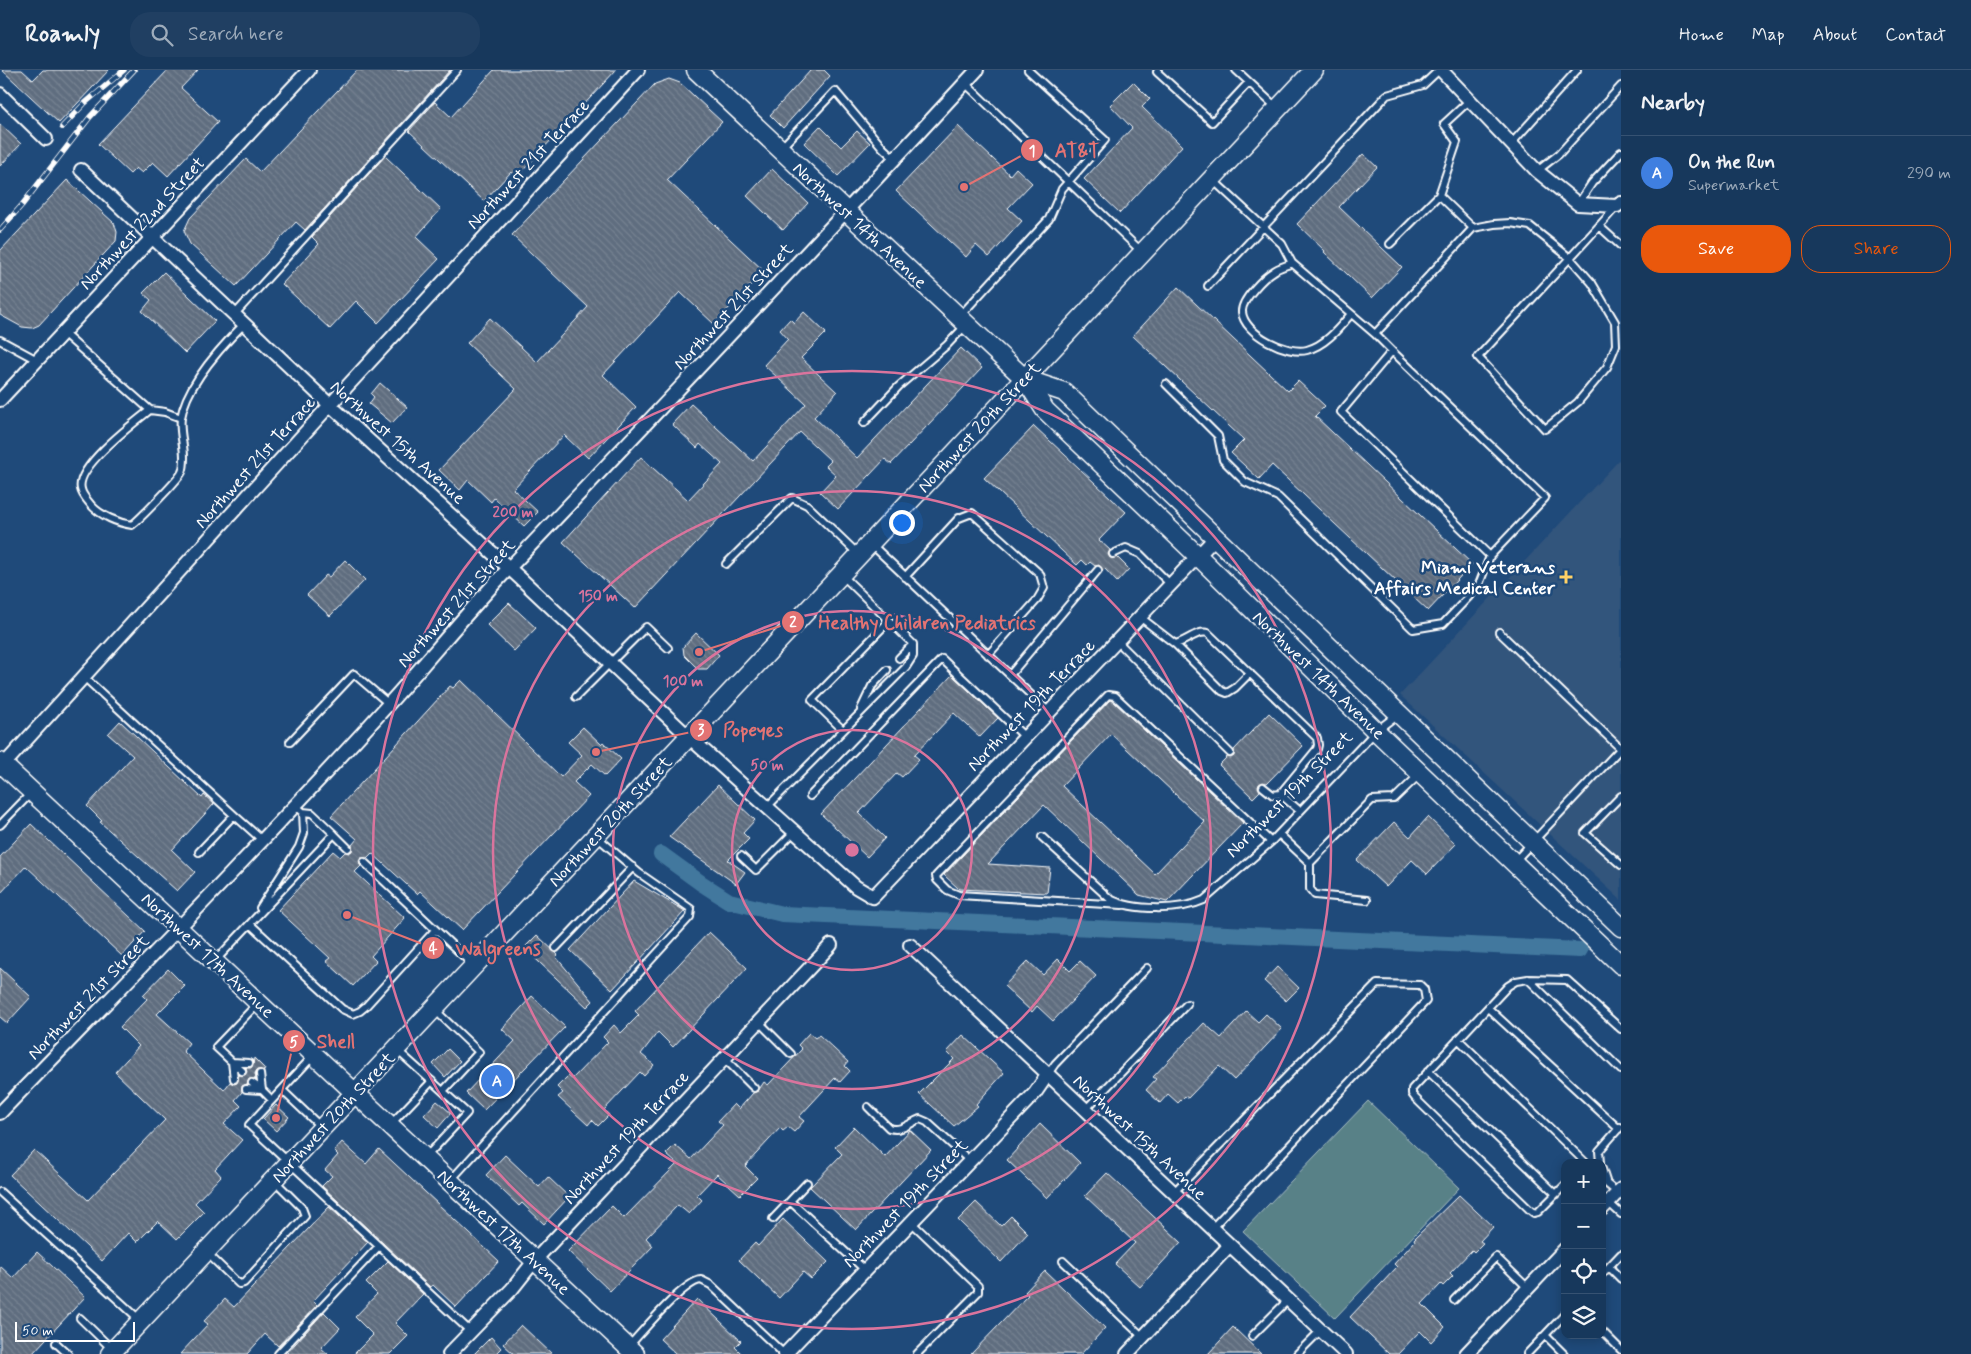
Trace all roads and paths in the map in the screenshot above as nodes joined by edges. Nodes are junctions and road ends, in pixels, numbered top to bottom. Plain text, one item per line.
1 (309, 70) edge
2 (457, 70) edge
3 (638, 70) edge
4 (696, 70) edge
5 (977, 70) edge
6 (1028, 70) edge
7 (1158, 70) edge
8 (1314, 70) edge
9 (1440, 70) edge
10 (1577, 70) edge
11 (1241, 72) edge
12 (1249, 82) junction
13 (964, 83) junction
14 (1621, 86) edge
15 (0, 94) edge
16 (1470, 100) junction
17 (1278, 109) junction
18 (46, 138) dead end
19 (1511, 144) junction
20 (780, 149) junction
21 (1621, 152) edge
22 (895, 159) junction
23 (81, 170) dead end
24 (1537, 171) junction
25 (1212, 179) junction
26 (1068, 182) junction
27 (1439, 195) junction
28 (1578, 204) junction
29 (1619, 204) edge
30 (846, 212) junction
31 (1263, 226) junction
32 (1599, 226) junction
33 (1473, 228) junction
34 (153, 236) junction
35 (1390, 244) dead end
36 (1621, 246) edge
37 (1143, 253) junction
38 (1570, 258) junction
39 (1292, 263) junction
40 (1208, 286) dead end
41 (235, 314) junction
42 (1351, 314) junction
43 (962, 321) junction
44 (244, 324) junction
45 (63, 333) junction
46 (1375, 334) junction
47 (0, 340) edge
48 (1392, 351) junction
49 (37, 360) junction
50 (1025, 379) junction
51 (1166, 384) dead end
52 (0, 400) edge
53 (330, 405) junction
54 (150, 410) junction
55 (181, 418) junction
56 (864, 423) dead end
57 (1216, 538) junction
58 (865, 549) junction
59 (1113, 554) dead end
60 (1198, 556) junction
61 (1490, 556) junction
62 (726, 564) dead end
63 (510, 568) junction
64 (1098, 570) dead end
65 (841, 574) junction
66 (905, 576) junction
67 (1171, 585) junction
68 (1140, 617) junction
69 (889, 621) junction
70 (1499, 632) dead end
71 (1117, 641) junction
72 (913, 644) junction
73 (1174, 644) junction
74 (668, 648) dead end
75 (988, 655) junction
76 (899, 658) dead end
77 (609, 662) junction
78 (887, 670) dead end
79 (1250, 673) junction
80 (1010, 675) junction
81 (84, 677) junction
82 (576, 697) dead end
83 (389, 704) junction
84 (1049, 712) junction
85 (1398, 714) junction
86 (858, 715) junction
87 (843, 730) junction
88 (1376, 731) junction
89 (689, 737) junction
90 (1025, 737) junction
91 (290, 742) dead end
92 (1621, 748) edge
93 (1230, 753) dead end
94 (1, 766) edge
95 (1420, 774) junction
96 (1263, 787) dead end
97 (32, 792) junction
98 (1280, 794) junction
99 (810, 796) dead end
100 (1621, 796) edge
101 (768, 806) junction
102 (299, 808) junction
103 (1300, 812) junction
104 (234, 815) junction
105 (0, 825) edge
106 (795, 830) junction
107 (334, 834) junction
108 (1279, 834) junction
109 (596, 836) junction
110 (1042, 837) dead end
111 (262, 840) junction
112 (1271, 842) junction
113 (1532, 842) junction
114 (348, 848) dead end
115 (199, 852) dead end
116 (741, 856) dead end
117 (364, 862) dead end
118 (1513, 862) junction
119 (1310, 864) junction
120 (1621, 865) edge
121 (633, 867) junction
122 (872, 897) joint
123 (1367, 900) dead end
124 (1122, 905) junction
125 (250, 924) junction
126 (1621, 927) edge
127 (179, 928) junction
128 (435, 930) junction
129 (831, 945) dead end
130 (910, 945) dead end
131 (556, 948) dead end
132 (214, 962) junction
133 (1621, 965) edge
134 (474, 966) junction
135 (1147, 968) dead end
136 (1528, 979) junction
137 (259, 1002) junction
138 (1187, 1004) dead end
139 (1488, 1008) junction
140 (434, 1009) junction
141 (758, 1021) junction
142 (1621, 1029) edge
143 (1458, 1039) junction
144 (396, 1049) junction
145 (791, 1054) dead end
146 (315, 1055) junction
147 (724, 1058) junction
148 (232, 1062) junction
149 (249, 1063) dead end
150 (1621, 1070) edge
151 (1428, 1071) junction
152 (242, 1072) dead end
153 (260, 1074) dead end
154 (1048, 1074) junction
155 (234, 1079) dead end
156 (432, 1082) junction
157 (252, 1083) dead end
158 (754, 1088) dead end
159 (246, 1089) dead end
160 (262, 1090) junction
161 (282, 1090) junction
162 (443, 1091) junction
163 (355, 1092) junction
164 (272, 1100) junction
165 (868, 1107) dead end
166 (1086, 1110) junction
167 (0, 1112) edge
168 (390, 1125) junction
169 (322, 1128) junction
170 (1620, 1128) edge
171 (1599, 1151) junction
172 (425, 1158) junction
173 (1583, 1159) edge
174 (1591, 1159) edge
175 (1600, 1159) edge
176 (970, 1161) junction
177 (289, 1163) junction
178 (274, 1180) junction
179 (450, 1181) junction
180 (1606, 1181) edge
181 (807, 1183) dead end
182 (1561, 1189) edge
183 (1619, 1191) edge
184 (0, 1192) edge
185 (1174, 1192) junction
186 (1556, 1194) junction
187 (790, 1201) junction
188 (1606, 1205) edge
189 (1606, 1206) edge
190 (1621, 1214) edge
191 (773, 1219) dead end
192 (911, 1222) junction
193 (1212, 1228) junction
194 (1230, 1245) junction
195 (380, 1246) junction
196 (206, 1252) junction
197 (1561, 1253) edge
198 (1621, 1254) edge
199 (535, 1260) junction
200 (1063, 1261) dead end
201 (1609, 1267) junction
202 (865, 1270) junction
203 (1606, 1270) edge
204 (1621, 1279) edge
205 (1528, 1288) junction
206 (1288, 1300) junction
207 (1454, 1300) dead end
208 (80, 1318) dead end
209 (1561, 1318) edge
210 (141, 1321) junction
211 (1321, 1330) junction
212 (470, 1332) junction
213 (1545, 1335) junction
214 (1606, 1335) edge
215 (1252, 1336) dead end
216 (1143, 1337) junction
217 (56, 1343) dead end
218 (1621, 1350) edge
219 (628, 1352) edge
220 (789, 1352) edge
221 (114, 1353) edge
222 (68, 1354) edge
223 (278, 1354) edge
224 (449, 1354) edge
225 (918, 1354) edge
226 (1126, 1354) edge
227 (1297, 1354) edge
228 (1346, 1354) edge
229 (1466, 1354) edge
230 (1526, 1354) edge
231 (1564, 1354) edge

1 - 34 street, Northwest 22nd Street
2 - 41 lane
3 - 53 street, Northwest 21st Terrace
4 - 20 main road, Northwest 14th Avenue
5 - 13 street, Northwest 21st Street
6 - 26 lane
7 - 12 lane
8 - 17 main road, Northwest 20th Street
9 - 16 street
9 - 31 lane
10 - 19 lane
11 - 12 lane
12 - 17 lane
13 - 22 street, Northwest 21st Street
13 - 26 lane
14 - 24 lane
15 - 18 street
16 - 19 street
16 - 27 lane
17 - 25 main road, Northwest 20th Street
19 - 24 street
20 - 22 lane
20 - 30 main road, Northwest 14th Avenue
21 - 28 lane
22 - 30 street, Northwest 21st Street
23 - 34 street, Northwest 15th Avenue
24 - 28 street
25 - 31 lane
25 - 37 main road, Northwest 20th Street
26 - 37 lane
26 - 43 lane
27 - 33 lane
27 - 35 lane
28 - 29 street
29 - 32 lane
30 - 43 main road, Northwest 14th Avenue
30 - 63 street, Northwest 21st Street
31 - 39 lane
31 - 40 lane
32 - 36 lane
32 - 38 lane
33 - 38 lane
33 - 46 lane
34 - 41 street, Northwest 15th Avenue
34 - 45 street, Northwest 22nd Street
37 - 50 main road, Northwest 20th Street
38 - 38 lane
39 - 42 lane
39 - 42 lane
41 - 44 street, Northwest 15th Avenue
42 - 46 lane
43 - 50 main road, Northwest 14th Avenue
43 - 56 lane
44 - 53 street, Northwest 15th Avenue
44 - 55 lane
45 - 49 street, Northwest 22nd Street
45 - 54 lane
46 - 48 lane
47 - 49 lane
48 - 61 lane
48 - 61 lane
49 - 52 street, Northwest 22nd Street
50 - 57 main road, Northwest 14th Avenue
50 - 58 main road, Northwest 20th Street
50 - 60 main road, Northwest 14th Avenue
51 - 61 lane
53 - 63 street, Northwest 15th Avenue
53 - 81 street, Northwest 21st Terrace
54 - 55 lane
54 - 55 lane
57 - 60 street, Northwest 19th Terrace
57 - 85 main road, Northwest 14th Avenue
58 - 62 lane
58 - 65 main road, Northwest 20th Street
58 - 66 lane
59 - 67 lane
60 - 67 street, Northwest 19th Terrace
60 - 88 main road, Northwest 14th Avenue
63 - 77 street, Northwest 15th Avenue
63 - 83 street, Northwest 21st Street
64 - 80 lane
65 - 69 lane
65 - 89 main road, Northwest 20th Street
66 - 75 lane
66 - 75 lane
67 - 68 street, Northwest 19th Terrace
68 - 71 street, Northwest 19th Terrace
68 - 73 lane
69 - 72 lane
69 - 87 lane
70 - 92 lane
71 - 84 street, Northwest 19th Terrace
71 - 93 lane
72 - 76 lane
72 - 86 lane
73 - 79 lane
73 - 79 lane
74 - 77 lane
75 - 80 lane
77 - 82 lane
77 - 89 street, Northwest 15th Avenue
78 - 86 lane
79 - 98 lane
80 - 84 lane
81 - 94 street, Northwest 21st Terrace
81 - 104 lane
83 - 91 lane
83 - 102 street, Northwest 21st Street
84 - 90 street, Northwest 19th Terrace
85 - 88 lane, Northwest 19th Street
85 - 113 main road, Northwest 14th Avenue
86 - 87 lane
87 - 101 lane
88 - 95 main road, Northwest 14th Avenue
88 - 103 lane, Northwest 19th Street
89 - 101 street, Northwest 15th Avenue
89 - 109 main road, Northwest 20th Street
90 - 99 lane
90 - 122 street, Northwest 19th Terrace
92 - 113 lane
94 - 97 main road, Northwest 17th Avenue
95 - 118 main road, Northwest 14th Avenue
95 - 119 lane
96 - 98 lane
97 - 105 lane
97 - 127 main road, Northwest 17th Avenue
98 - 103 lane
100 - 120 lane
101 - 106 street, Northwest 15th Avenue
102 - 107 lane
102 - 111 street, Northwest 21st Street
102 - 125 lane
103 - 108 lane, Northwest 19th Street
104 - 111 lane
104 - 115 lane
106 - 116 lane
106 - 122 street, Northwest 15th Avenue
107 - 114 lane
107 - 125 lane
108 - 112 lane, Northwest 19th Street
108 - 119 lane
109 - 121 lane
109 - 134 main road, Northwest 20th Street
110 - 124 lane
111 - 127 street, Northwest 21st Street
112 - 124 lane, Northwest 19th Street
112 - 124 lane
113 - 118 lane
113 - 126 main road, Northwest 14th Avenue
117 - 128 lane
118 - 133 main road, Northwest 14th Avenue
119 - 123 lane
121 - 131 lane
121 - 179 lane
125 - 128 lane
125 - 132 lane
127 - 132 main road, Northwest 17th Avenue
127 - 167 street, Northwest 21st Street
128 - 134 lane
129 - 141 street, Northwest 19th Terrace
130 - 154 street, Northwest 15th Avenue
132 - 137 main road, Northwest 17th Avenue
134 - 140 main road, Northwest 20th Street
135 - 154 lane
136 - 139 lane
136 - 142 lane
136 - 150 lane
137 - 146 main road, Northwest 17th Avenue
137 - 148 lane
138 - 166 lane
139 - 143 lane
139 - 170 lane
140 - 144 main road, Northwest 20th Street
140 - 162 lane
141 - 145 lane
141 - 147 street, Northwest 19th Terrace
143 - 151 lane
143 - 173 lane
144 - 156 lane
144 - 163 main road, Northwest 20th Street
146 - 161 lane
146 - 163 main road, Northwest 17th Avenue
147 - 158 lane
147 - 199 street, Northwest 19th Terrace
148 - 149 lane
148 - 152 lane
148 - 155 lane
151 - 186 lane
151 - 186 lane
153 - 160 lane
154 - 166 street, Northwest 15th Avenue
154 - 176 street, Northwest 19th Street
156 - 162 lane
156 - 168 lane
157 - 160 lane
159 - 160 lane
160 - 164 lane
161 - 164 lane
161 - 169 lane
162 - 172 lane
163 - 168 main road, Northwest 17th Avenue
163 - 169 main road, Northwest 20th Street
164 - 177 lane
165 - 176 lane
166 - 185 street, Northwest 15th Avenue
168 - 172 main road, Northwest 17th Avenue
169 - 177 main road, Northwest 20th Street
170 - 171 lane
171 - 174 lane
171 - 175 lane
172 - 179 main road, Northwest 17th Avenue
176 - 192 street, Northwest 19th Street
177 - 178 main road, Northwest 20th Street
177 - 195 lane
178 - 196 main road, Northwest 20th Street
178 - 196 lane
179 - 199 main road, Northwest 17th Avenue
180 - 183 lane
181 - 187 lane
182 - 186 lane
183 - 188 street
184 - 210 lane
185 - 193 street, Northwest 15th Avenue
185 - 193 lane
187 - 191 lane
187 - 202 lane
189 - 190 lane
192 - 202 street, Northwest 19th Street
192 - 225 lane
193 - 194 street, Northwest 15th Avenue
194 - 206 street, Northwest 15th Avenue
194 - 216 street
195 - 212 lane
195 - 223 lane
196 - 210 main road, Northwest 20th Street
197 - 205 street
198 - 201 lane
199 - 212 street, Northwest 19th Terrace
199 - 219 main road, Northwest 17th Avenue
200 - 216 lane
201 - 203 lane
201 - 204 lane
202 - 220 street, Northwest 19th Street
205 - 207 lane
205 - 229 street
206 - 211 street, Northwest 15th Avenue
206 - 215 lane
208 - 221 lane
209 - 213 lane
210 - 221 main road, Northwest 20th Street
211 - 227 lane
211 - 228 street, Northwest 15th Avenue
212 - 224 street, Northwest 19th Terrace
213 - 230 lane
213 - 231 lane
214 - 218 lane
216 - 226 street
217 - 222 lane
219 - 220 lane

